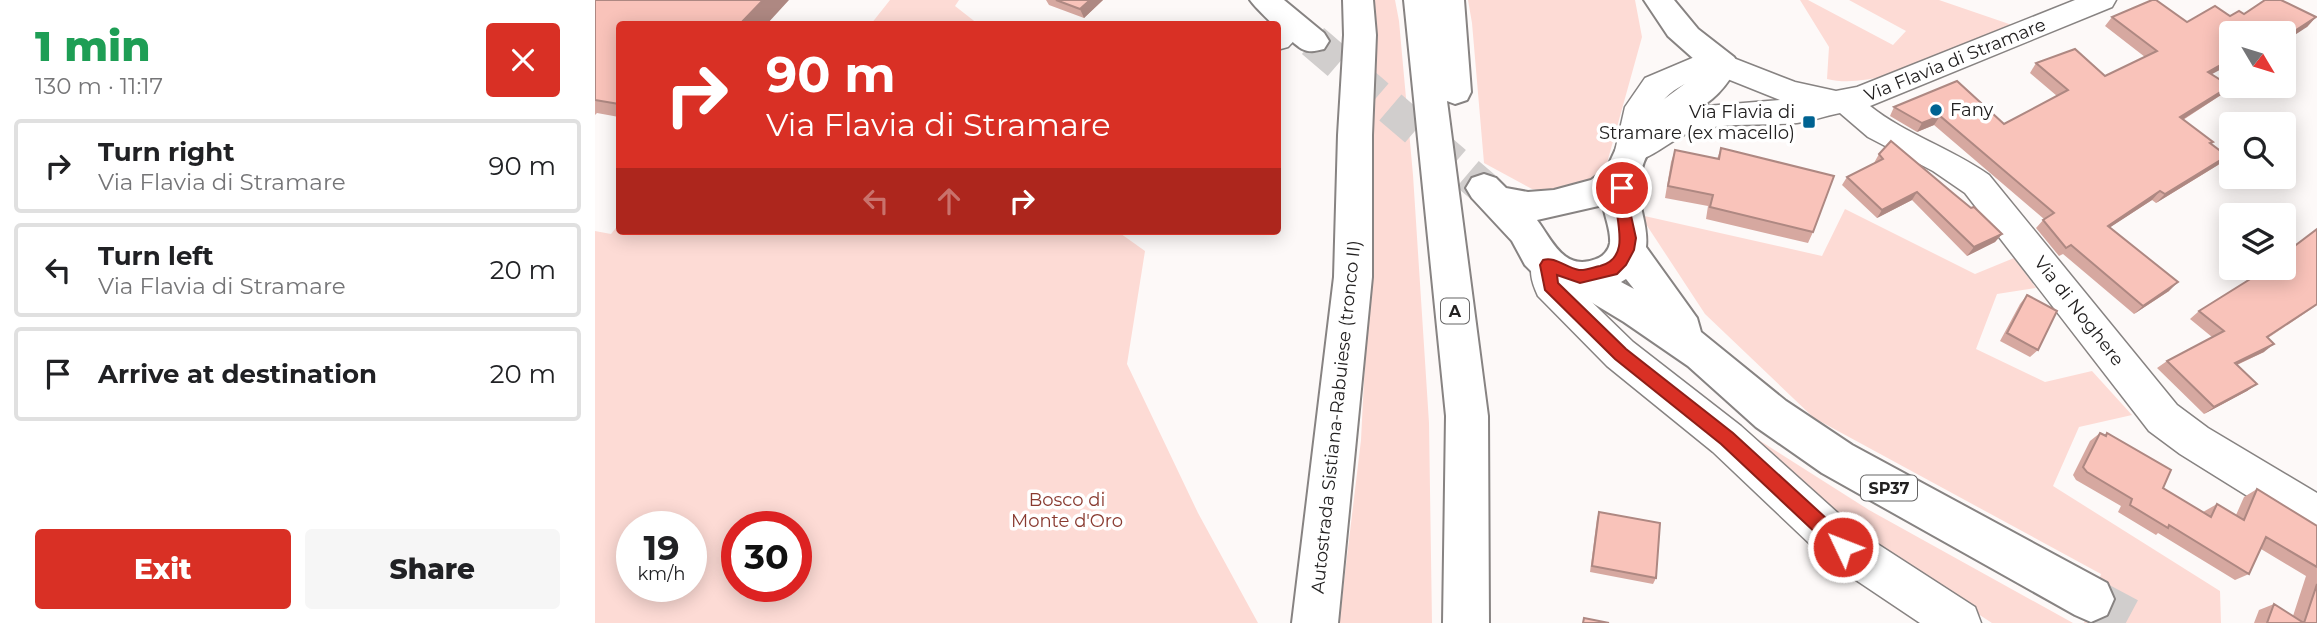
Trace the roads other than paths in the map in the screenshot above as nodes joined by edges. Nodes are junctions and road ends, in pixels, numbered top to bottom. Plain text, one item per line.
1 (1265, 0) edge
2 (1332, 0) edge
3 (1358, 0) edge
4 (1419, 0) edge
5 (1449, 0) edge
6 (1658, 0) edge
7 (2102, 0) edge
8 (1295, 35) tunnel mouth
9 (1723, 65) junction
10 (1847, 101) junction
11 (1355, 135) junction
12 (1627, 162) junction
13 (1565, 204) junction
14 (1626, 238) junction
15 (1554, 261) junction
16 (1456, 318) junction
17 (1702, 354) junction
18 (2317, 516) edge
19 (2091, 599) tunnel mouth
20 (1315, 623) edge
21 (1466, 623) edge
22 (1959, 623) edge

1 - 8 main road
2 - 11 main road
3 - 11 main road, Autostrada Sistiana-Rabuiese (tronco II)
4 - 16 main road, A
5 - 16 main road
6 - 9 main road
7 - 10 street, Via Flavia di Stramare
9 - 10 street
9 - 12 main road
10 - 12 street
10 - 18 street, Via di Noghere
11 - 20 main road, Autostrada Sistiana-Rabuiese (tronco II)
12 - 13 main road
12 - 14 main road
13 - 14 main road, SP37
13 - 15 main road
13 - 15 main road, SP37
14 - 15 main road
14 - 17 main road, SP37
15 - 17 main road, SP37
15 - 22 street
16 - 21 main road, A
17 - 19 main road, SP37

